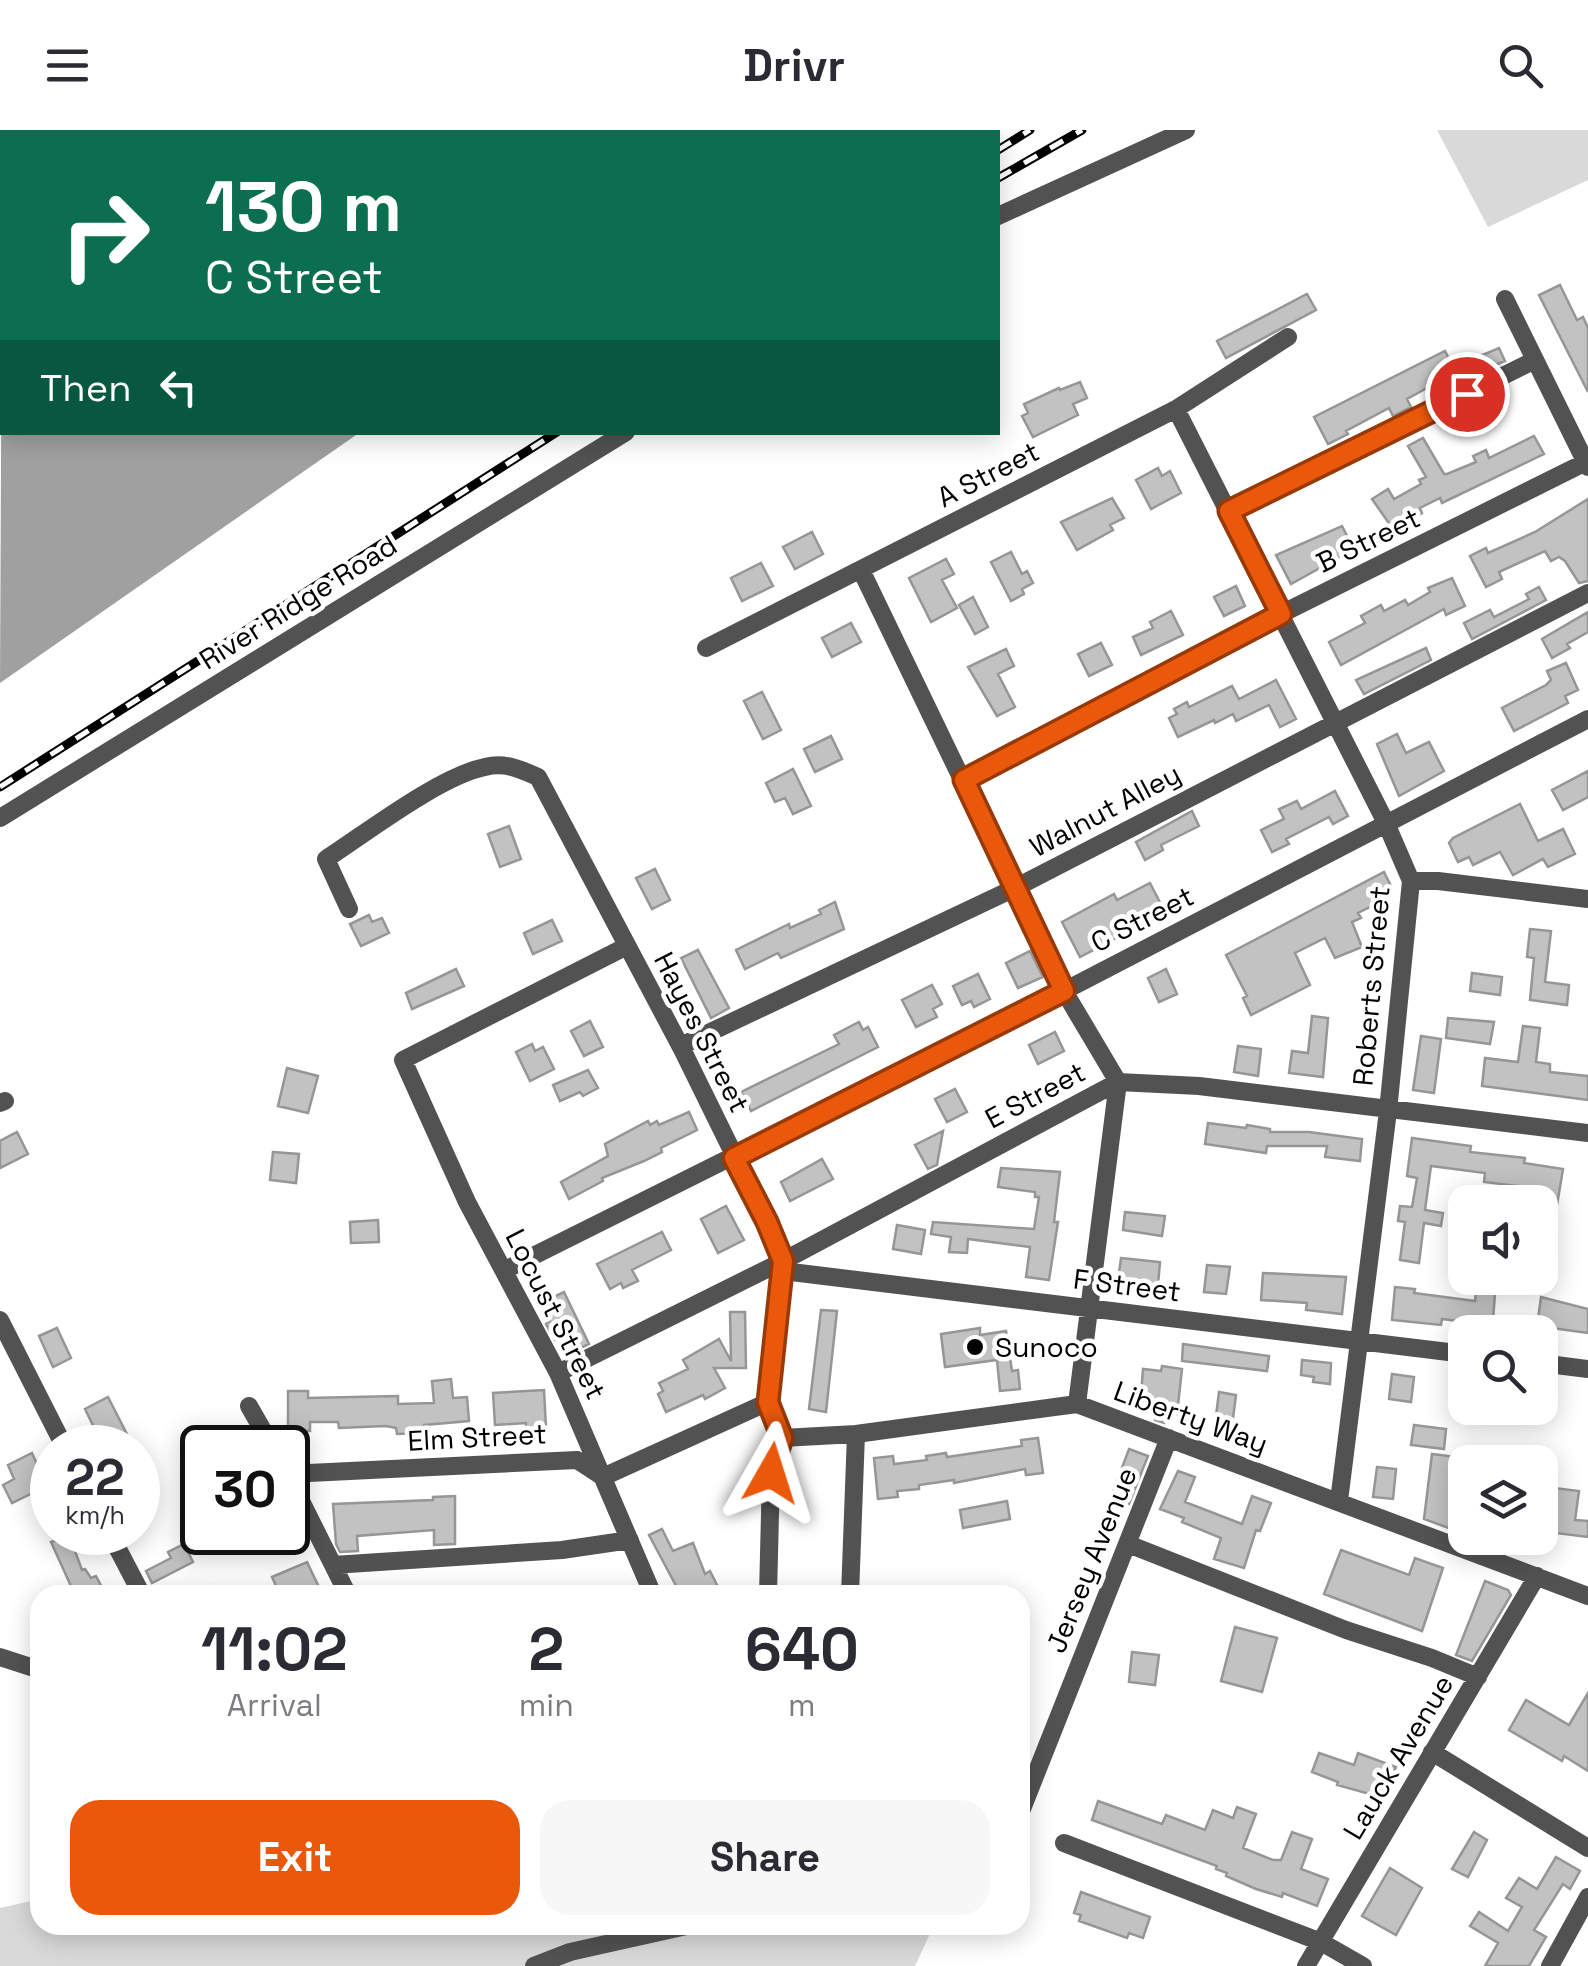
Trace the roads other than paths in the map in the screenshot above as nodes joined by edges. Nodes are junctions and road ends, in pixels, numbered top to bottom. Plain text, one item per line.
1 (1186, 130) edge
2 (1000, 215) edge
3 (1505, 299) dead end
4 (1288, 337) dead end
5 (1535, 360) junction
6 (1176, 409) junction
7 (621, 435) edge
8 (1587, 464) edge
9 (1229, 511) junction
10 (861, 570) junction
11 (1588, 593) edge
12 (1281, 614) junction
13 (706, 648) dead end
14 (1588, 719) edge
15 (1335, 721) junction
16 (964, 780) junction
17 (0, 818) edge
18 (1386, 823) junction
19 (1411, 881) junction
20 (1015, 888) junction
21 (1588, 899) edge
22 (349, 909) dead end
23 (627, 946) junction
24 (1064, 991) junction
25 (681, 1046) junction
26 (1118, 1082) junction
27 (1388, 1111) junction
28 (1588, 1133) edge
29 (734, 1158) junction
30 (783, 1266) junction
31 (505, 1270) junction
32 (1089, 1308) junction
33 (1, 1324) edge
34 (1359, 1342) junction
35 (1448, 1352) edge
36 (1558, 1365) edge
37 (1588, 1369) edge
38 (558, 1372) junction
39 (768, 1402) junction
40 (1077, 1404) junction
41 (250, 1406) dead end
42 (53, 1425) edge
43 (260, 1425) edge
44 (856, 1434) junction
45 (782, 1438) junction
46 (1169, 1438) junction
47 (310, 1474) edge
48 (603, 1477) junction
49 (1339, 1500) junction
50 (310, 1519) edge
51 (630, 1540) junction
52 (1128, 1544) junction
53 (121, 1555) edge
54 (333, 1565) junction
55 (1536, 1576) junction
56 (137, 1585) edge
57 (343, 1585) edge
58 (649, 1585) edge
59 (768, 1585) edge
60 (850, 1585) edge
61 (1588, 1596) edge
62 (0, 1657) edge
63 (30, 1667) edge
64 (1478, 1677) junction
65 (1432, 1752) junction
66 (1030, 1789) edge
67 (1064, 1843) dead end
68 (1588, 1848) edge
69 (1588, 1898) edge
70 (646, 1935) edge
71 (1320, 1942) junction
72 (534, 1966) edge
73 (1306, 1966) edge
74 (1363, 1966) edge
75 (1550, 1966) edge

1 - 2 street
3 - 5 street
4 - 6 street, A Street
5 - 8 street
5 - 9 street
6 - 9 street, Roberts Street
6 - 10 street, A Street
7 - 17 street, River Ridge Road
8 - 12 street, B Street
9 - 12 street, Roberts Street
10 - 13 street, A Street
10 - 16 street
11 - 15 street, Walnut Alley
12 - 15 street, Roberts Street
12 - 16 street, B Street
14 - 18 street, C Street
15 - 18 street, Roberts Street
15 - 20 street, Walnut Alley
16 - 20 street
18 - 19 street, Roberts Street
18 - 24 street, C Street
19 - 21 street
19 - 27 street, Roberts Street
20 - 24 street
20 - 25 street, Walnut Alley
22 - 23 street, Hayes Street
23 - 25 street, Hayes Street
23 - 31 street, Locust Street
24 - 26 street
24 - 29 street, C Street
25 - 29 street, Hayes Street
26 - 27 street, E Street
26 - 30 street, E Street
26 - 32 street
27 - 28 street, E Street
27 - 34 street, Roberts Street
29 - 30 street, Hayes Street
29 - 31 street, C Street
30 - 32 street, F Street
30 - 38 street, E Street
30 - 39 street, Hayes Street
31 - 38 street, Locust Street
32 - 34 street, F Street
32 - 40 street
33 - 42 street
34 - 35 street, F Street
34 - 49 street, Roberts Street
36 - 37 street
38 - 48 street, Locust Street
39 - 45 street, Hayes Street
39 - 48 street
40 - 44 street, Liberty Way
40 - 46 street, Liberty Way
41 - 43 street
44 - 45 street, Liberty Way
44 - 60 street
45 - 59 street
46 - 49 street, Liberty Way
46 - 52 street, Jersey Avenue
47 - 48 street, Elm Street
48 - 51 street, Locust Street
49 - 55 street, Liberty Way
50 - 54 street
51 - 54 street
51 - 58 street, Locust Street
52 - 64 street
52 - 66 street, Jersey Avenue
53 - 56 street
54 - 57 street
55 - 61 street, Liberty Way
55 - 64 street, Lauck Avenue
62 - 63 street
64 - 65 street, Lauck Avenue
65 - 68 street
65 - 71 street, Lauck Avenue
67 - 71 street
69 - 75 street
70 - 72 street
71 - 73 street, Lauck Avenue
71 - 74 street

